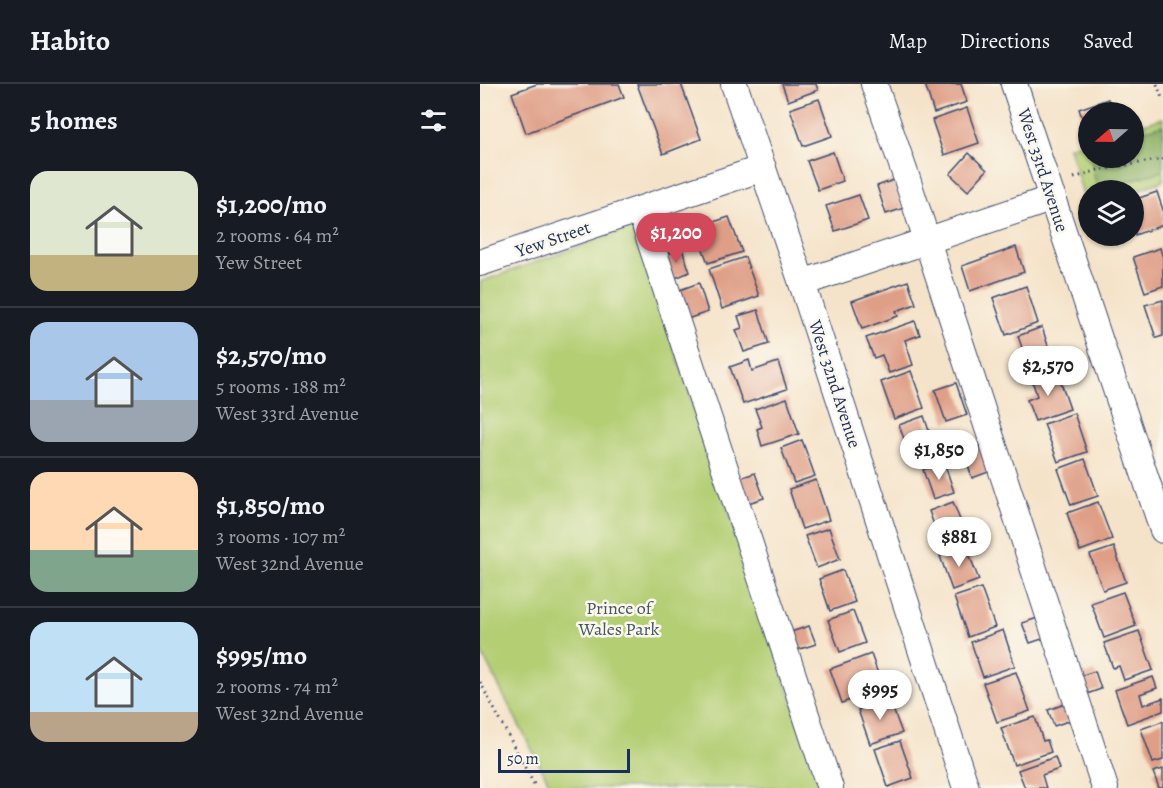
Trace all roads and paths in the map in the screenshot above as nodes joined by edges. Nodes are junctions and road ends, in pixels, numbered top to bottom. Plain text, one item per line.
1 (734, 84) edge
2 (874, 84) edge
3 (1014, 84) edge
4 (1157, 84) edge
5 (1163, 101) edge
6 (1163, 159) edge
7 (763, 168) junction
8 (1074, 178) dead end
9 (1053, 198) junction
10 (640, 210) junction
11 (927, 242) junction
12 (480, 263) edge
13 (802, 283) junction
14 (1163, 530) edge
15 (480, 682) edge
16 (536, 788) edge
17 (830, 788) edge
18 (966, 788) edge
19 (1105, 788) edge

1 - 7 street, West 32nd Avenue
2 - 11 street
3 - 9 street, West 33rd Avenue
4 - 5 path
6 - 8 path
7 - 10 street, Yew Street
7 - 13 street, West 32nd Avenue
9 - 11 street
9 - 14 street, West 33rd Avenue
10 - 12 street, Yew Street
10 - 17 street
11 - 13 street
11 - 19 street
13 - 18 street, West 32nd Avenue
15 - 16 path

